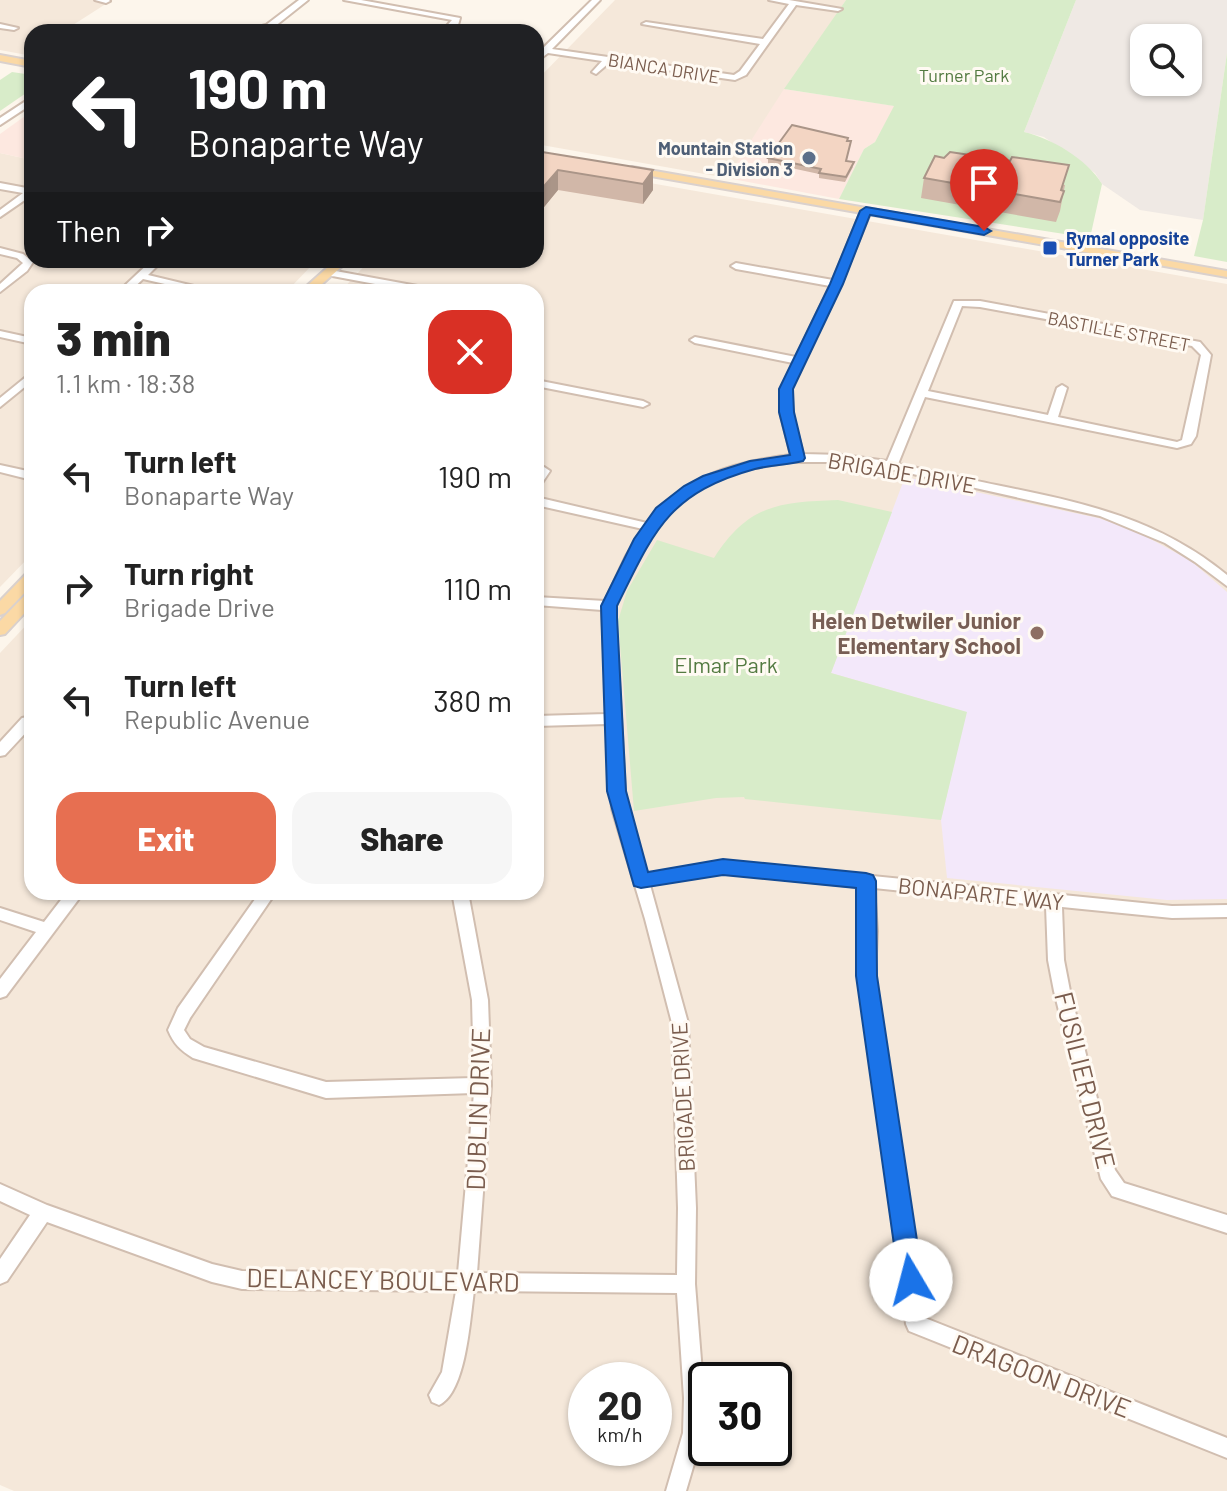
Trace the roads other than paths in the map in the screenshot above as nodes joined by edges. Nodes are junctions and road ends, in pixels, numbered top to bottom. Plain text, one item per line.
1 (304, 0) edge
2 (348, 0) edge
3 (596, 0) edge
4 (773, 0) edge
5 (794, 3) junction
6 (838, 9) dead end
7 (271, 24) edge
8 (452, 24) edge
9 (646, 24) dead end
10 (0, 26) edge
11 (14, 28) dead end
12 (765, 42) junction
13 (546, 50) joint
14 (0, 58) edge
15 (607, 60) junction
16 (24, 62) edge
17 (596, 72) dead end
18 (24, 106) edge
19 (0, 122) edge
20 (622, 168) edge
21 (0, 186) edge
22 (24, 191) edge
23 (24, 197) edge
24 (866, 211) junction
25 (0, 214) edge
26 (0, 251) edge
27 (24, 259) edge
28 (736, 266) dead end
29 (25, 268) edge
30 (150, 268) edge
31 (335, 268) edge
32 (330, 273) junction
33 (1227, 274) edge
34 (141, 276) junction
35 (132, 284) edge
36 (178, 284) edge
37 (316, 284) edge
38 (324, 284) edge
39 (390, 284) edge
40 (836, 284) junction
41 (0, 289) edge
42 (0, 334) edge
43 (24, 339) edge
44 (695, 340) dead end
45 (799, 361) junction
46 (24, 382) edge
47 (544, 385) edge
48 (1062, 388) dead end
49 (922, 393) junction
50 (0, 404) edge
51 (643, 404) dead end
52 (1052, 419) junction
53 (798, 458) junction
54 (891, 467) junction
55 (0, 468) edge
56 (24, 474) edge
57 (544, 503) edge
58 (649, 527) junction
59 (1227, 558) edge
60 (1210, 566) junction
61 (1227, 582) edge
62 (24, 584) edge
63 (544, 602) edge
64 (24, 604) edge
65 (609, 606) junction
66 (0, 610) edge
67 (0, 630) edge
68 (613, 719) junction
69 (544, 721) edge
70 (24, 725) edge
71 (0, 751) edge
72 (641, 881) junction
73 (866, 881) junction
74 (70, 900) edge
75 (262, 900) edge
76 (461, 900) edge
77 (1054, 902) junction
78 (1227, 911) edge
79 (0, 914) edge
80 (48, 930) junction
81 (0, 991) edge
82 (483, 1085) junction
83 (0, 1192) edge
84 (43, 1212) junction
85 (1227, 1224) edge
86 (0, 1275) edge
87 (467, 1279) junction
88 (686, 1284) junction
89 (439, 1395) dead end
90 (1227, 1448) edge
91 (676, 1491) edge

1 - 7 street
2 - 8 street
3 - 13 street
4 - 5 street
5 - 6 street
5 - 12 street, BIANCA DRIVE
9 - 12 street
10 - 11 street
12 - 15 street, BIANCA DRIVE
13 - 15 street, BIANCA DRIVE
14 - 16 main road
15 - 17 street
18 - 19 street
20 - 24 main road
21 - 22 street
23 - 25 street
24 - 33 main road
24 - 40 street
26 - 27 street
28 - 40 street
29 - 41 street
30 - 34 street
31 - 32 main road
32 - 37 main road
32 - 38 main road
32 - 39 street
34 - 35 street
34 - 36 street
40 - 45 street
42 - 43 street
44 - 45 street
45 - 53 street
46 - 50 street
47 - 51 street
48 - 52 street
49 - 52 street, BASTILLE STREET
49 - 52 street, BASTILLE STREET
49 - 54 street, BASTILLE STREET
53 - 54 street, BRIGADE DRIVE
53 - 58 street, BRIGADE DRIVE
54 - 60 street, BRIGADE DRIVE
55 - 56 street
57 - 58 street
58 - 65 street, BRIGADE DRIVE
59 - 60 street
60 - 61 street, BRIGADE DRIVE
62 - 66 main road
63 - 65 street
64 - 67 main road
65 - 68 street, BRIGADE DRIVE
68 - 69 street
68 - 72 street, BRIGADE DRIVE
70 - 71 street
72 - 73 street, BONAPARTE WAY
72 - 88 street, BRIGADE DRIVE
73 - 77 street, BONAPARTE WAY
73 - 90 street, DRAGOON DRIVE
74 - 80 street
75 - 82 street
76 - 82 street, DUBLIN DRIVE
77 - 78 street, BONAPARTE WAY
77 - 85 street, FUSILIER DRIVE
79 - 80 street
80 - 81 street
82 - 87 street, DUBLIN DRIVE
83 - 84 street, DELANCEY BOULEVARD
84 - 86 street
84 - 87 street, DELANCEY BOULEVARD
87 - 88 street, DELANCEY BOULEVARD
87 - 89 street, DUBLIN DRIVE
88 - 91 street, BRIGADE DRIVE

